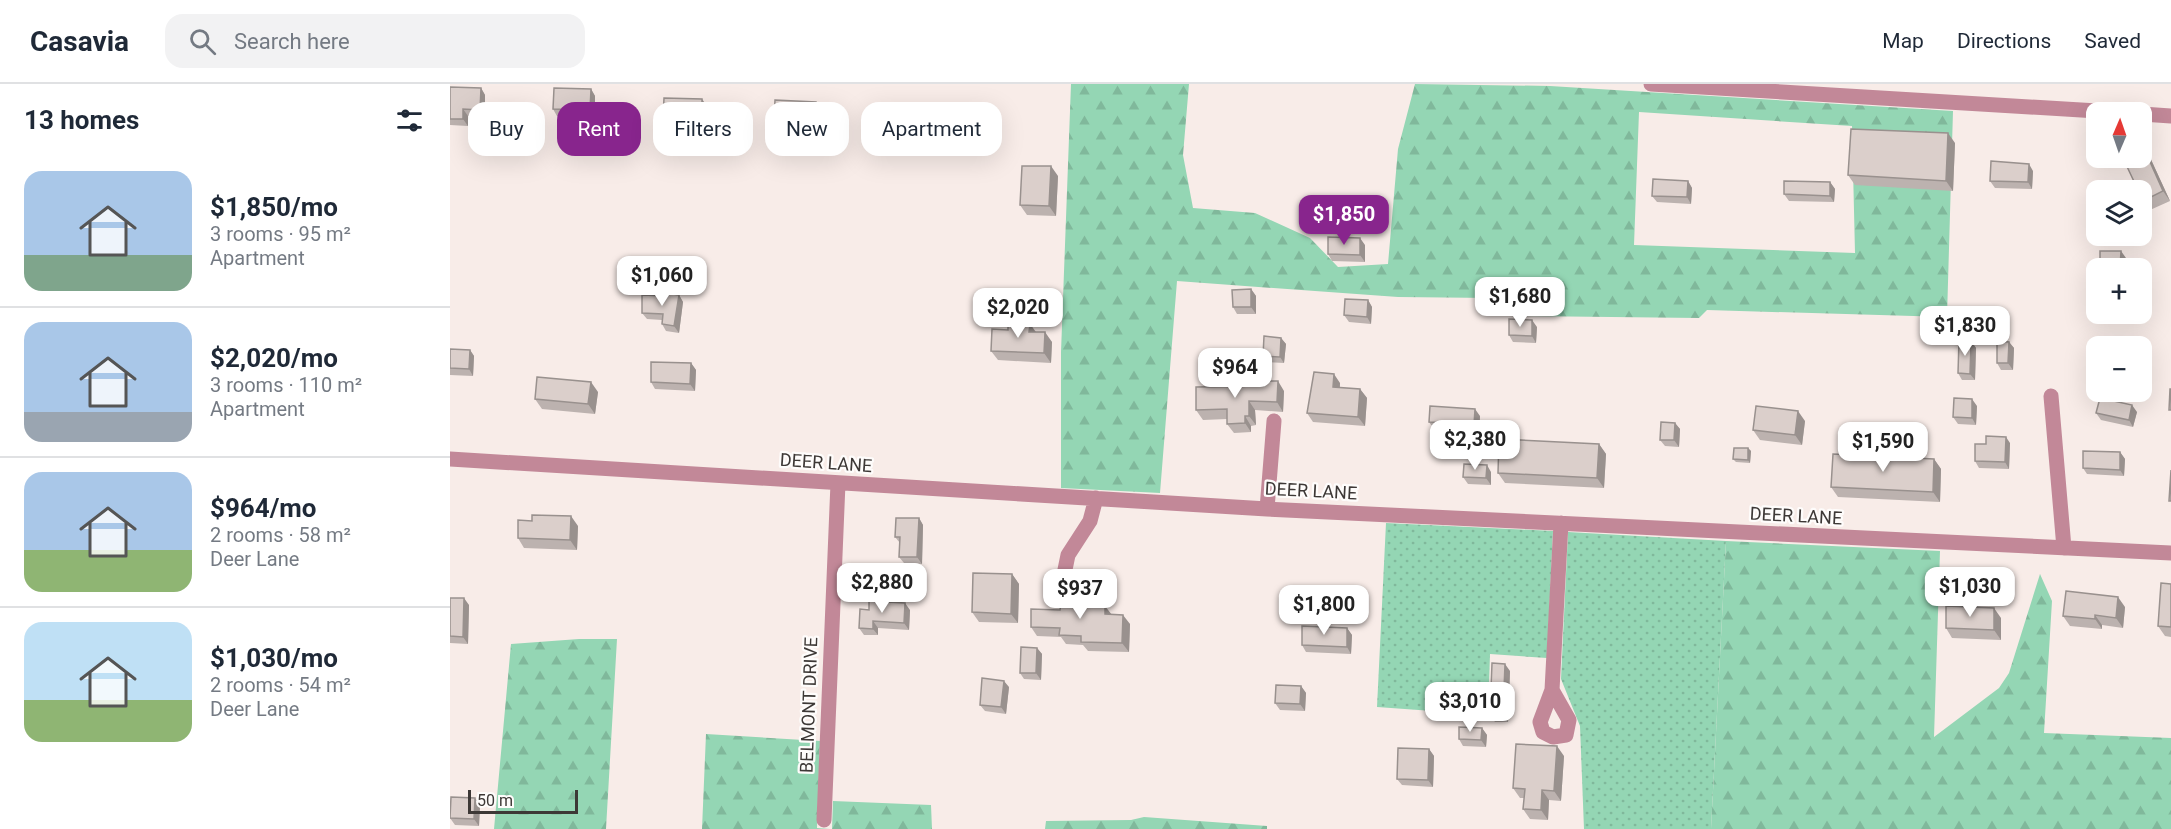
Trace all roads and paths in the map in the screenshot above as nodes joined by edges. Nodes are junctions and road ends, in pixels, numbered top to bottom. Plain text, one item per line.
1 (1650, 84) edge
2 (2086, 110) edge
3 (2152, 115) edge
4 (2171, 116) edge
5 (2050, 396) dead end
6 (1274, 422) dead end
7 (450, 459) edge
8 (838, 483) junction
9 (1096, 498) junction
10 (1267, 509) junction
11 (1561, 523) junction
12 (2064, 548) junction
13 (2171, 553) edge
14 (1060, 594) edge
15 (1552, 690) dead end
16 (824, 820) dead end

1 - 2 street
3 - 4 street
5 - 12 street
6 - 10 street
7 - 8 street, DEER LANE
8 - 9 street, DEER LANE
8 - 16 street, BELMONT DRIVE
9 - 10 street, DEER LANE
9 - 14 street
10 - 11 street, DEER LANE
11 - 12 street, DEER LANE
11 - 15 street
12 - 13 street, DEER LANE

